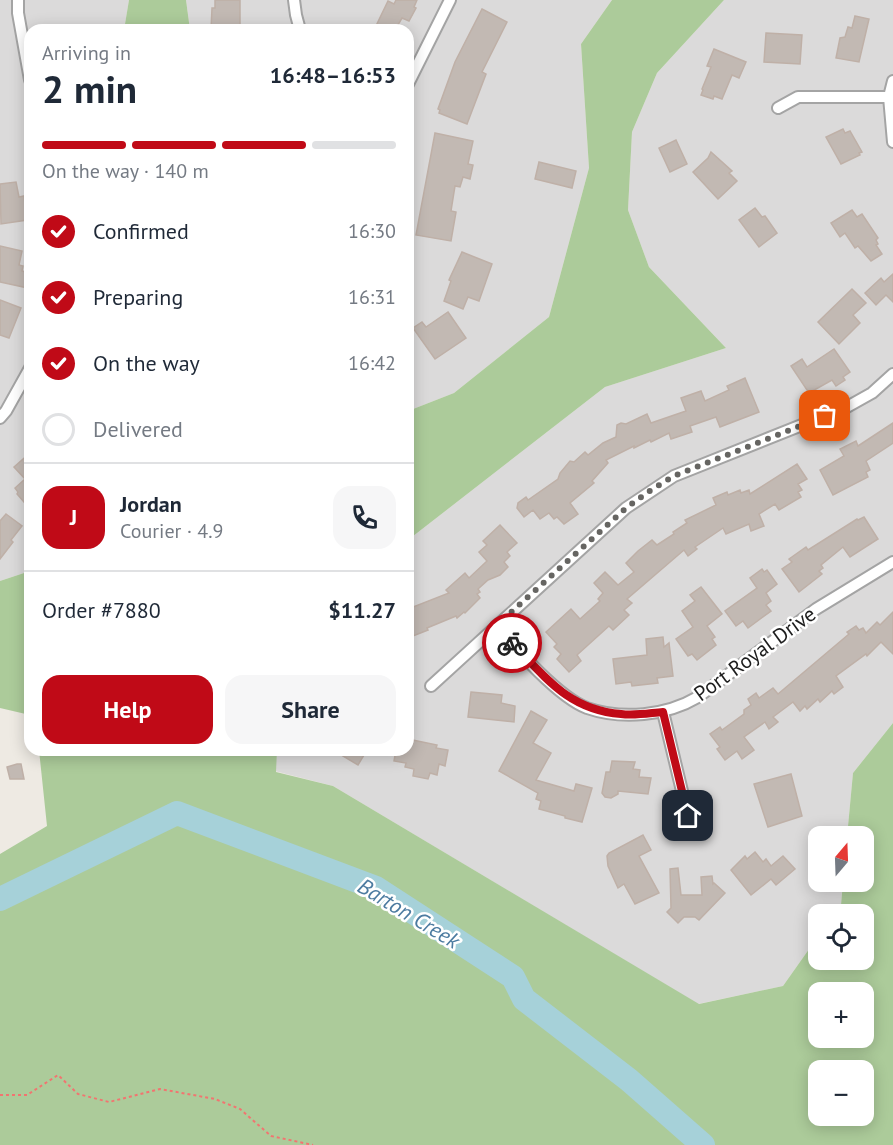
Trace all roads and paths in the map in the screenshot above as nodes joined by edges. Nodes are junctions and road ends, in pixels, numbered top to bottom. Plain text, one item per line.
1 (18, 0) edge
2 (294, 0) edge
3 (450, 0) edge
4 (298, 24) edge
5 (24, 46) edge
6 (414, 72) edge
7 (893, 81) edge
8 (890, 97) junction
9 (778, 108) dead end
10 (893, 142) edge
11 (893, 374) edge
12 (24, 379) edge
13 (0, 417) edge
14 (893, 562) edge
15 (497, 625) junction
16 (431, 686) dead end
17 (663, 712) junction
18 (688, 816) dead end
19 (0, 1095) edge
20 (313, 1145) edge

1 - 5 street
2 - 4 street
3 - 6 street
7 - 8 street
8 - 9 street
8 - 10 street
11 - 15 street
12 - 13 street
14 - 17 street, Port Royal Drive
15 - 16 street
15 - 17 street, Port Royal Drive
17 - 18 street
19 - 20 path

